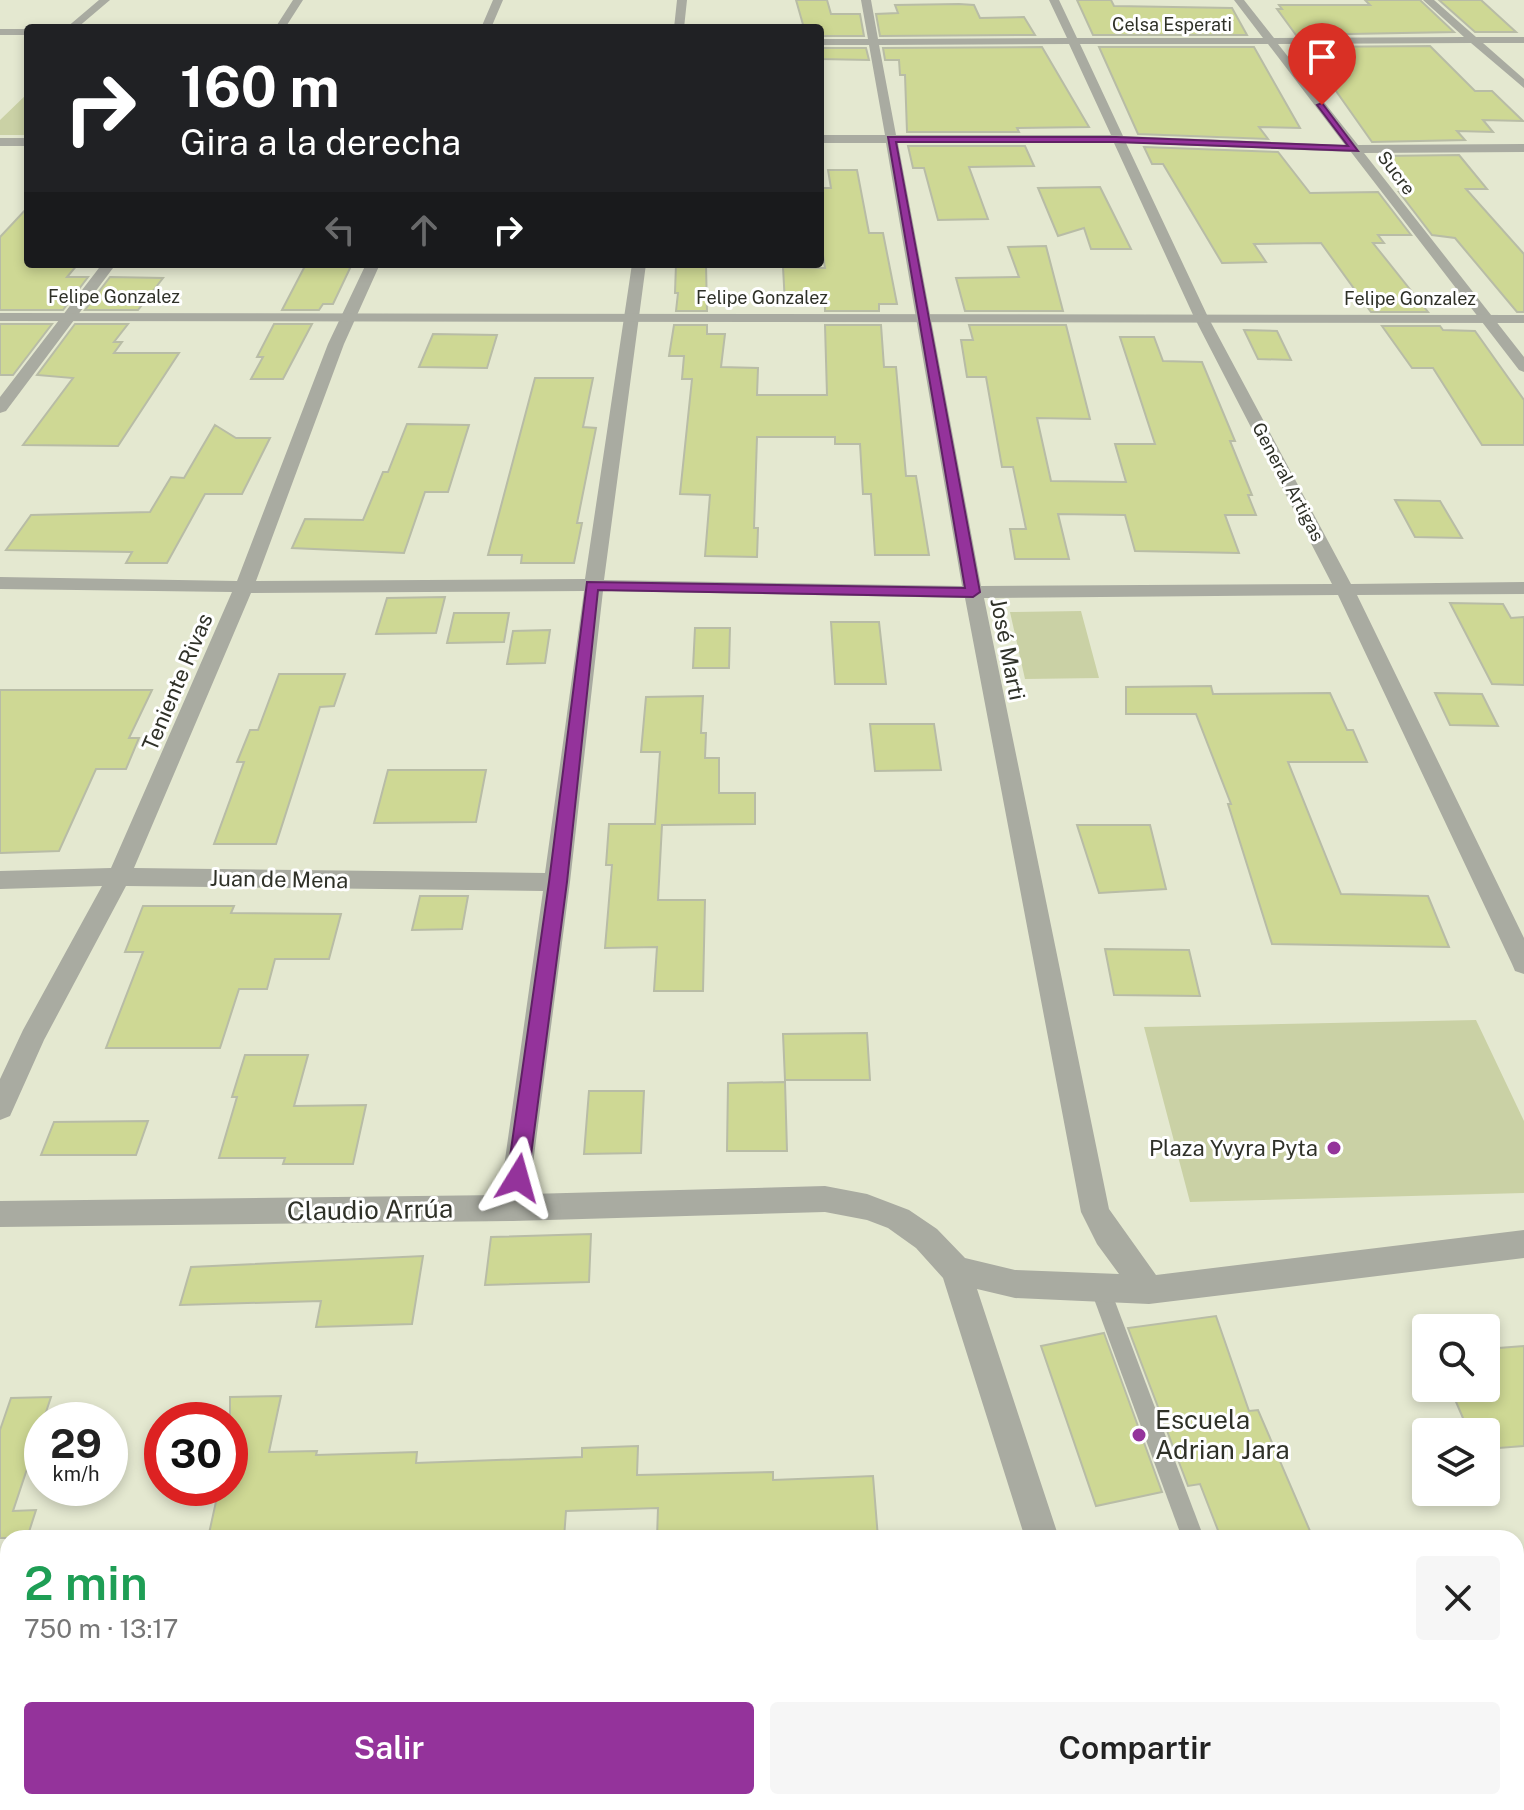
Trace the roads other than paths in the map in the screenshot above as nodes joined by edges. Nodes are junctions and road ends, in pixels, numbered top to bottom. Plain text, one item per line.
1 (105, 0) edge
2 (298, 0) edge
3 (498, 0) edge
4 (682, 0) edge
5 (866, 0) edge
6 (1054, 0) edge
7 (1239, 0) edge
8 (1428, 0) edge
9 (76, 24) edge
10 (283, 24) edge
11 (488, 24) edge
12 (679, 24) edge
13 (0, 32) edge
14 (24, 32) edge
15 (1272, 40) junction
16 (1524, 40) edge
17 (1075, 41) junction
18 (1474, 41) junction
19 (824, 42) edge
20 (873, 43) junction
21 (1524, 85) edge
22 (824, 139) edge
23 (891, 139) junction
24 (1116, 139) junction
25 (0, 142) edge
26 (24, 142) edge
27 (1524, 148) edge
28 (1355, 149) junction
29 (106, 268) edge
30 (371, 268) edge
31 (638, 268) edge
32 (0, 317) edge
33 (70, 317) junction
34 (349, 317) junction
35 (1201, 317) junction
36 (631, 318) junction
37 (924, 318) junction
38 (1485, 319) junction
39 (1524, 319) edge
40 (1524, 367) edge
41 (0, 408) edge
42 (0, 583) edge
43 (592, 585) junction
44 (244, 587) junction
45 (1524, 588) edge
46 (1345, 590) junction
47 (973, 592) junction
48 (119, 877) junction
49 (0, 880) edge
50 (558, 882) junction
51 (1524, 964) edge
52 (0, 1108) edge
53 (513, 1208) junction
54 (0, 1214) edge
55 (1524, 1244) edge
56 (956, 1270) junction
57 (1100, 1288) junction
58 (1149, 1290) junction
59 (1039, 1530) edge
60 (1190, 1530) edge

1 - 9 street
2 - 10 street
3 - 11 street
4 - 12 street
5 - 20 street, José Marti
6 - 17 street, General Artigas
7 - 15 street, Sucre
8 - 18 street
13 - 14 street
15 - 17 street, Celsa Esperati
15 - 18 street, Celsa Esperati
15 - 28 street, Sucre
16 - 18 street, Celsa Esperati
17 - 20 street, Celsa Esperati
17 - 24 street, General Artigas
18 - 21 street
19 - 20 street, Celsa Esperati
20 - 23 street, José Marti
22 - 23 street
23 - 24 street
23 - 37 street, José Marti
24 - 28 street
24 - 35 street, General Artigas
25 - 26 street
27 - 28 street
28 - 38 street, Sucre
29 - 33 street
30 - 34 street, Teniente Rivas
31 - 36 street
32 - 33 street, Felipe Gonzalez
33 - 34 street, Felipe Gonzalez
33 - 41 street
34 - 36 street, Felipe Gonzalez
34 - 44 street, Teniente Rivas
35 - 37 street, Felipe Gonzalez
35 - 38 street, Felipe Gonzalez
35 - 46 street, General Artigas
36 - 37 street, Felipe Gonzalez
36 - 43 street
37 - 47 street, José Marti
38 - 39 street, Felipe Gonzalez
38 - 40 street, Sucre
42 - 44 street
43 - 44 street
43 - 47 street
43 - 50 street
44 - 48 street, Teniente Rivas
45 - 46 street
46 - 47 street
46 - 51 street, General Artigas
47 - 58 street, José Marti
48 - 49 street, Juan de Mena
48 - 50 street, Juan de Mena
48 - 52 street, Teniente Rivas
50 - 53 street
53 - 54 street, Claudio Arrúa
53 - 56 street, Claudio Arrúa
55 - 58 street
56 - 57 street
56 - 59 street
57 - 58 street
57 - 60 lane

